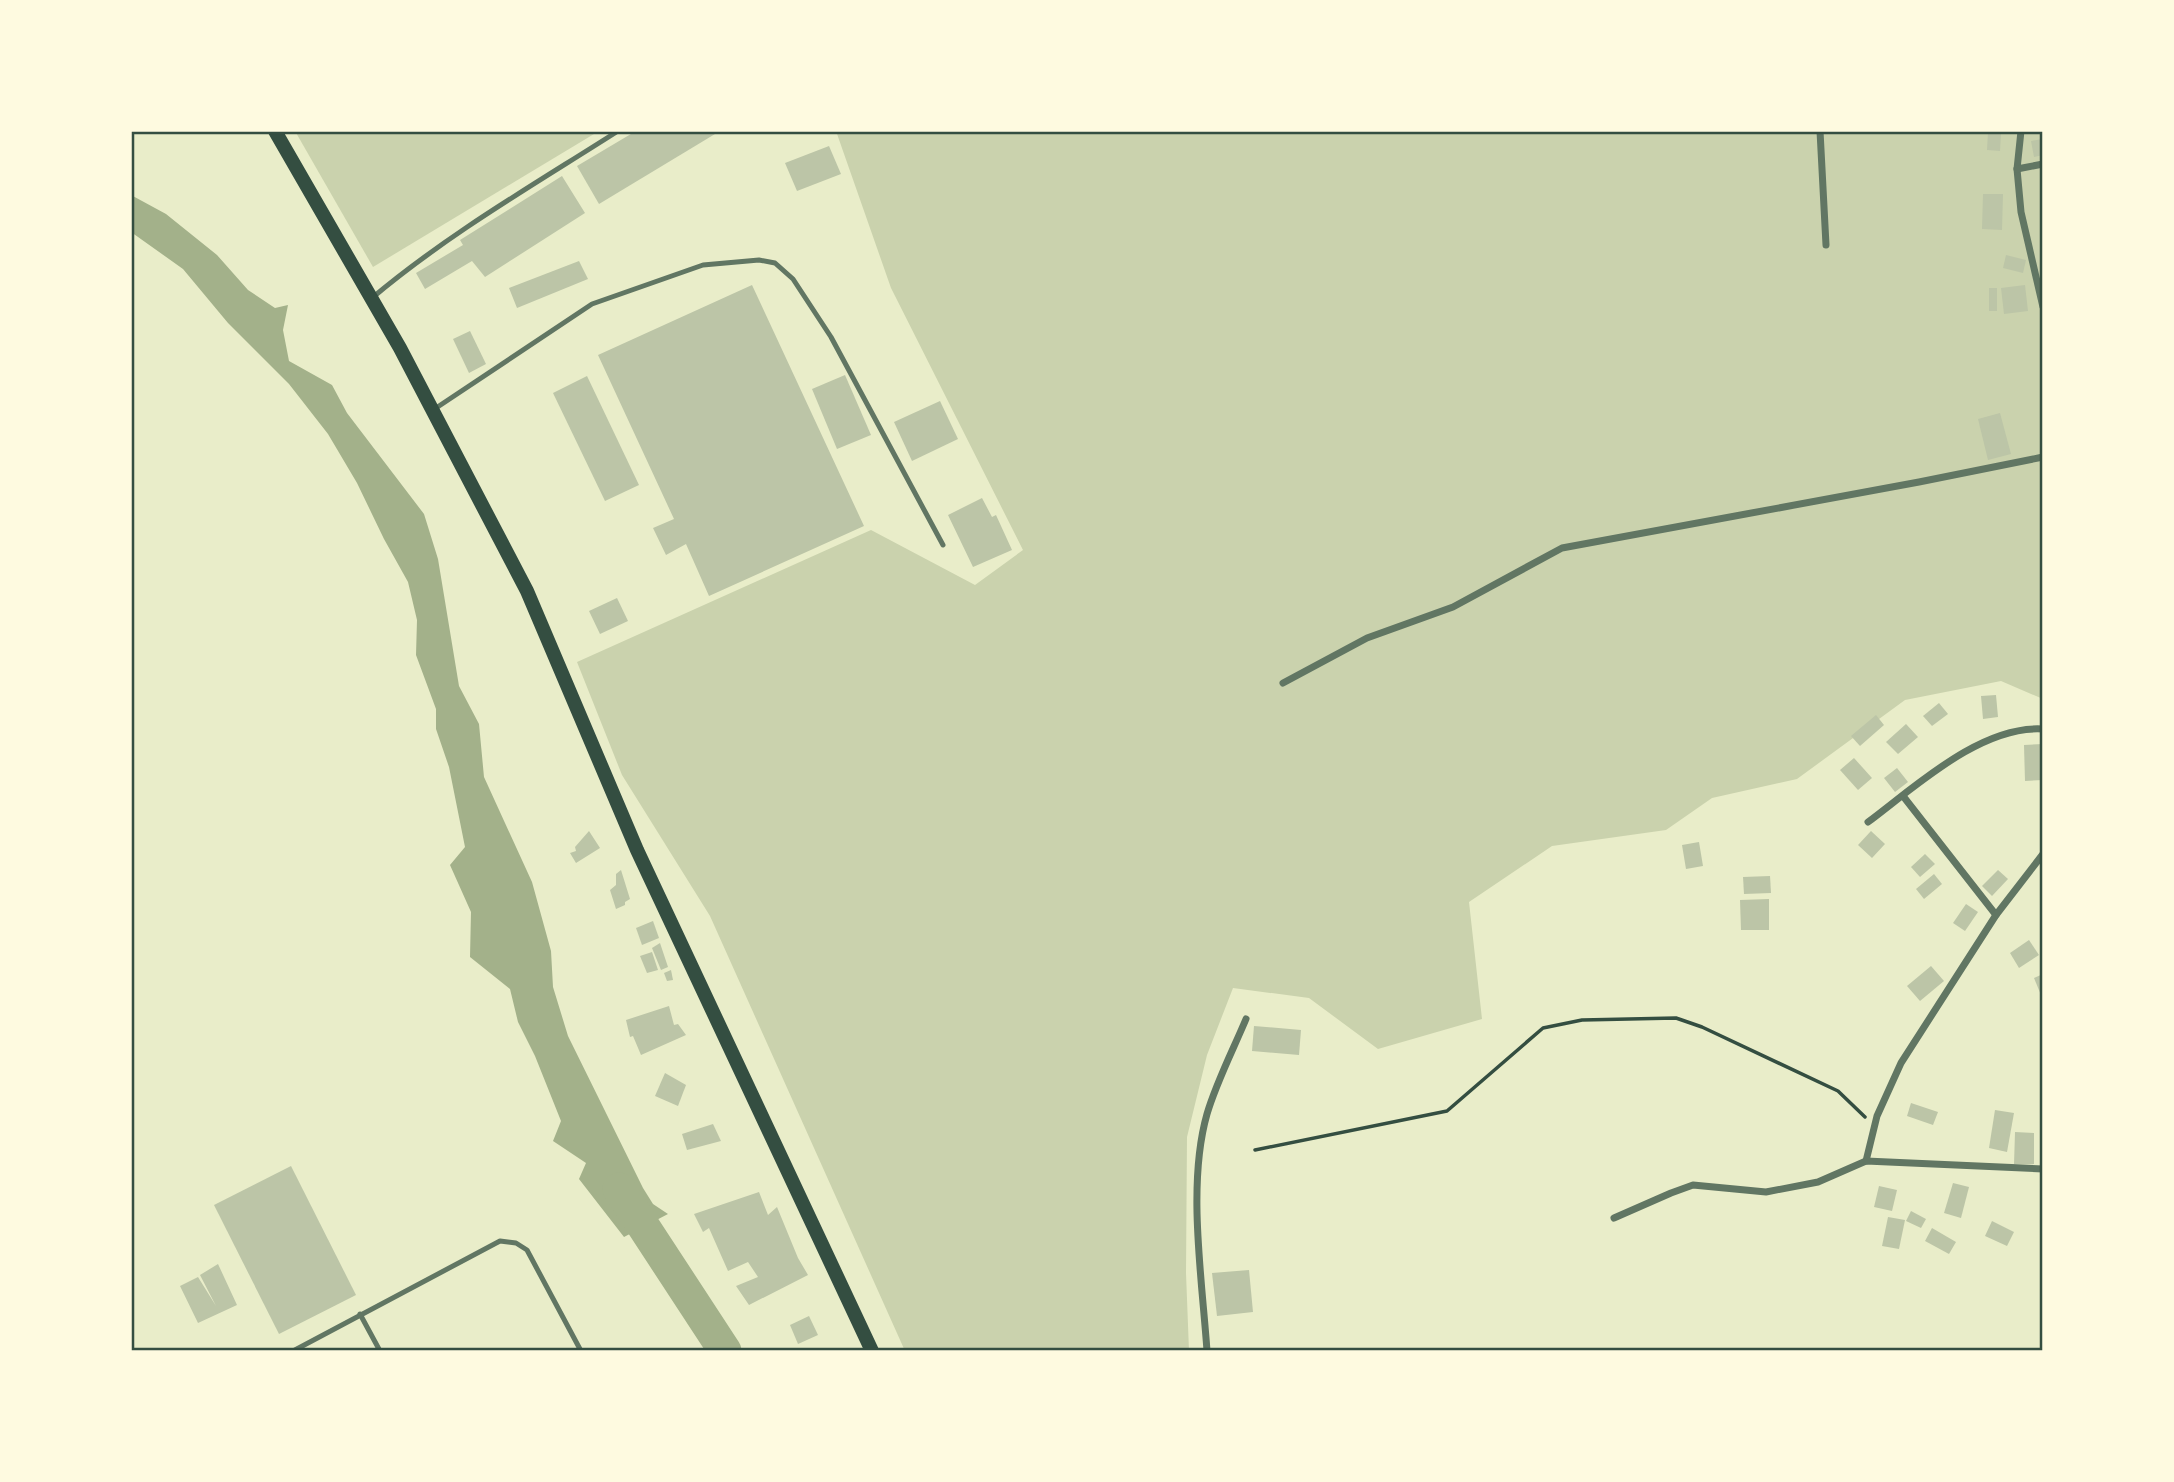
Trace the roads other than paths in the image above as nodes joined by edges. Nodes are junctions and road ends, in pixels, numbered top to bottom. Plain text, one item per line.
1 (275, 131) edge
2 (618, 131) edge
3 (1820, 131) edge
4 (2021, 131) edge
5 (2043, 164) edge
6 (2017, 169) junction
7 (1826, 245) dead end
8 (372, 298) junction
9 (2043, 307) edge
10 (433, 410) junction
11 (2043, 457) edge
12 (943, 545) dead end
13 (1283, 683) dead end
14 (2043, 729) edge
15 (1903, 796) junction
16 (1868, 822) dead end
17 (2043, 854) edge
18 (1996, 915) junction
19 (1246, 1019) dead end
20 (1866, 1161) junction
21 (2043, 1170) edge
22 (1614, 1218) dead end
23 (360, 1314) junction
24 (293, 1351) edge
25 (380, 1351) edge
26 (581, 1351) edge
27 (872, 1351) edge
28 (1207, 1351) edge

1 - 8 main road
2 - 8 lane
3 - 7 street
4 - 6 street
5 - 6 street
6 - 9 street
8 - 10 main road
10 - 12 lane
10 - 27 main road
11 - 13 street
14 - 15 street
15 - 16 street
15 - 18 street
17 - 18 street
18 - 20 street
19 - 28 street
20 - 21 street
20 - 22 street
23 - 24 lane
23 - 25 lane
23 - 26 lane

